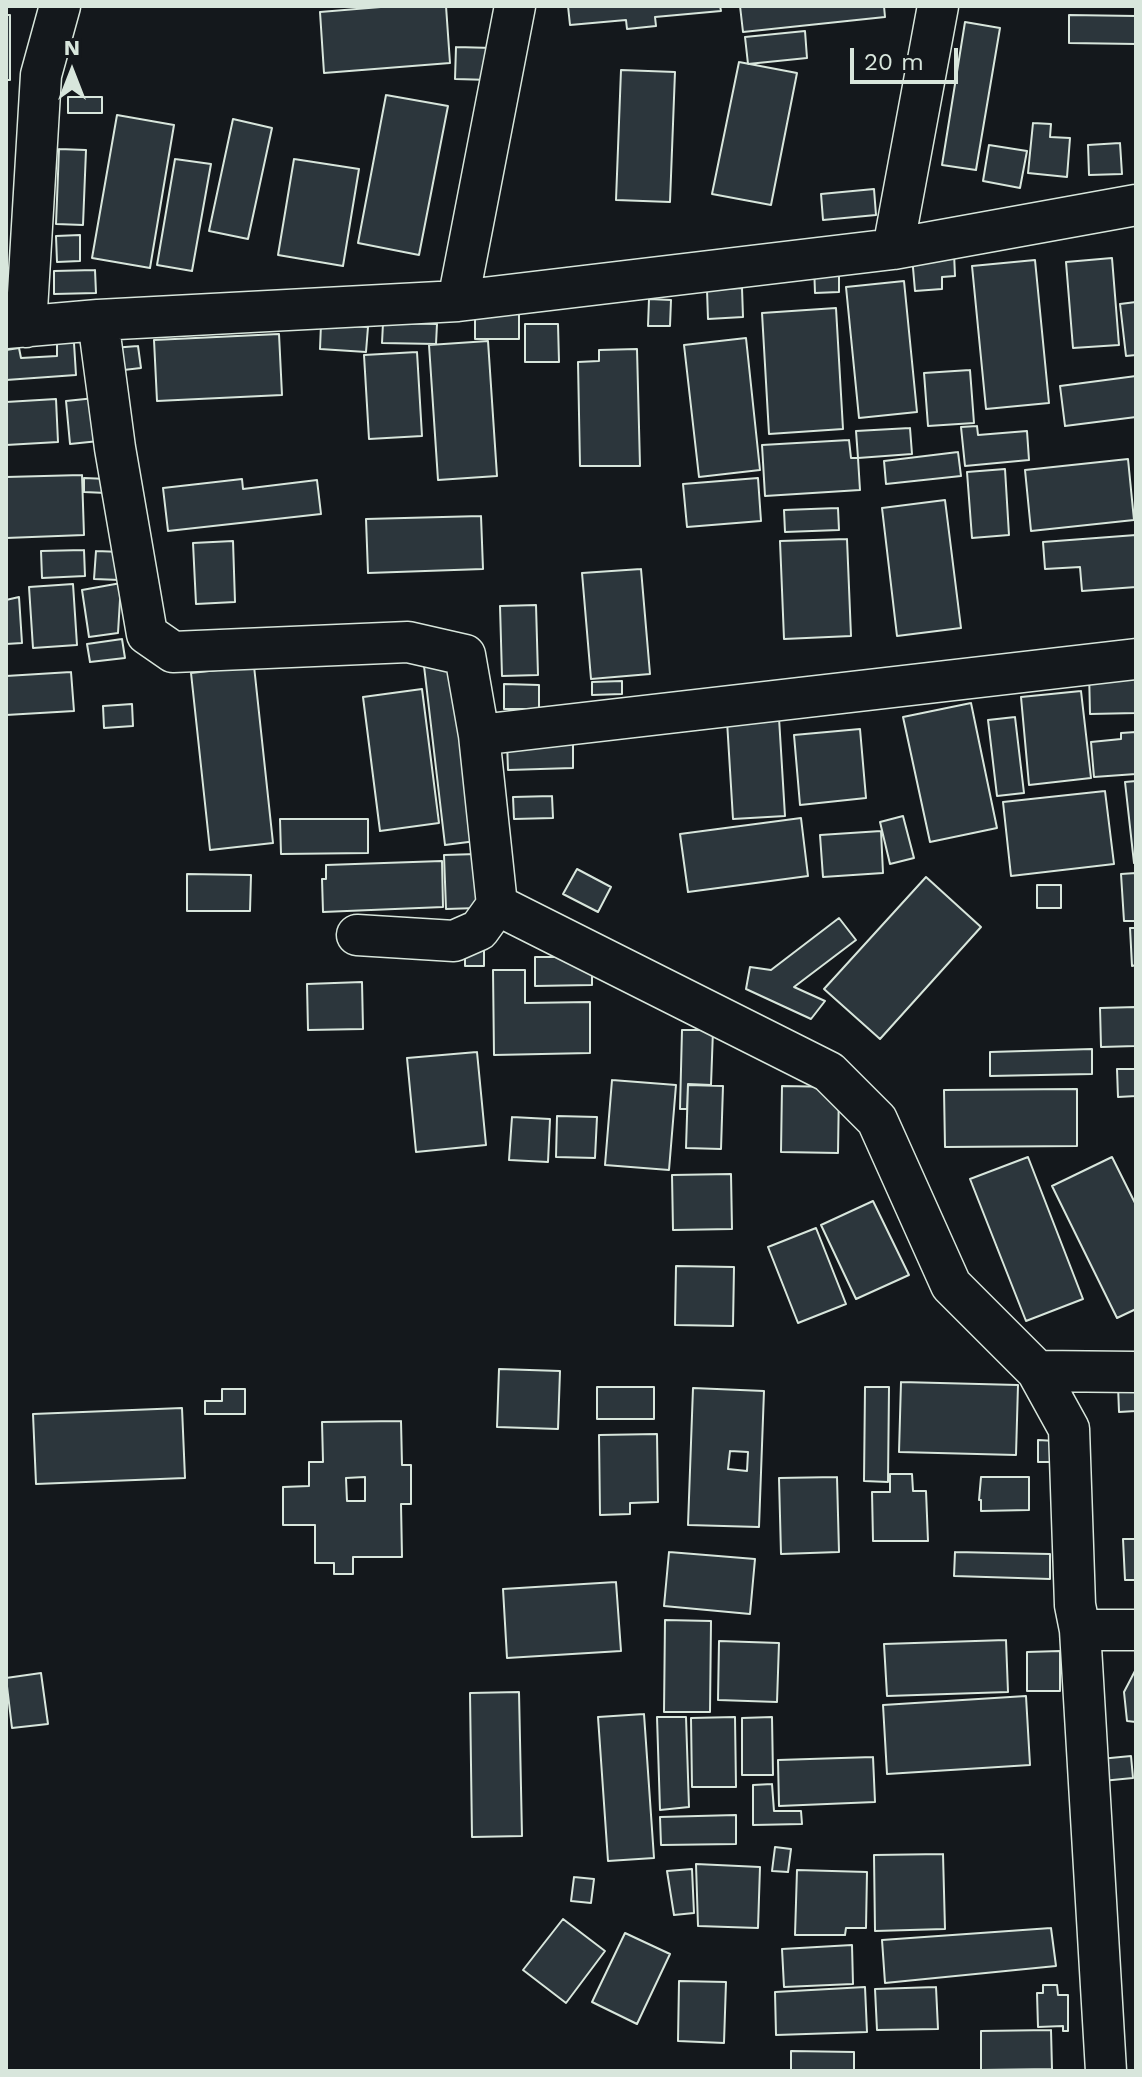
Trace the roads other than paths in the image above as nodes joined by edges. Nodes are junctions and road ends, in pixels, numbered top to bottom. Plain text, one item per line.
1 (60, 6) edge
2 (515, 6) edge
3 (938, 6) edge
4 (1136, 205) edge
5 (893, 249) junction
6 (458, 301) junction
7 (98, 320) junction
8 (16, 328) edge
9 (1136, 659) edge
10 (479, 735) junction
11 (497, 905) junction
12 (357, 935) dead end
13 (1037, 1371) junction
14 (1136, 1372) edge
15 (1080, 1630) junction
16 (1136, 1630) edge
17 (1106, 2071) edge

1 - 8 street
2 - 6 street
3 - 5 street
4 - 5 street
5 - 6 street
6 - 7 street
7 - 8 street
7 - 10 street
9 - 10 street
10 - 11 street
11 - 12 street
11 - 13 street
13 - 14 street
13 - 15 street
15 - 16 street
15 - 17 street

